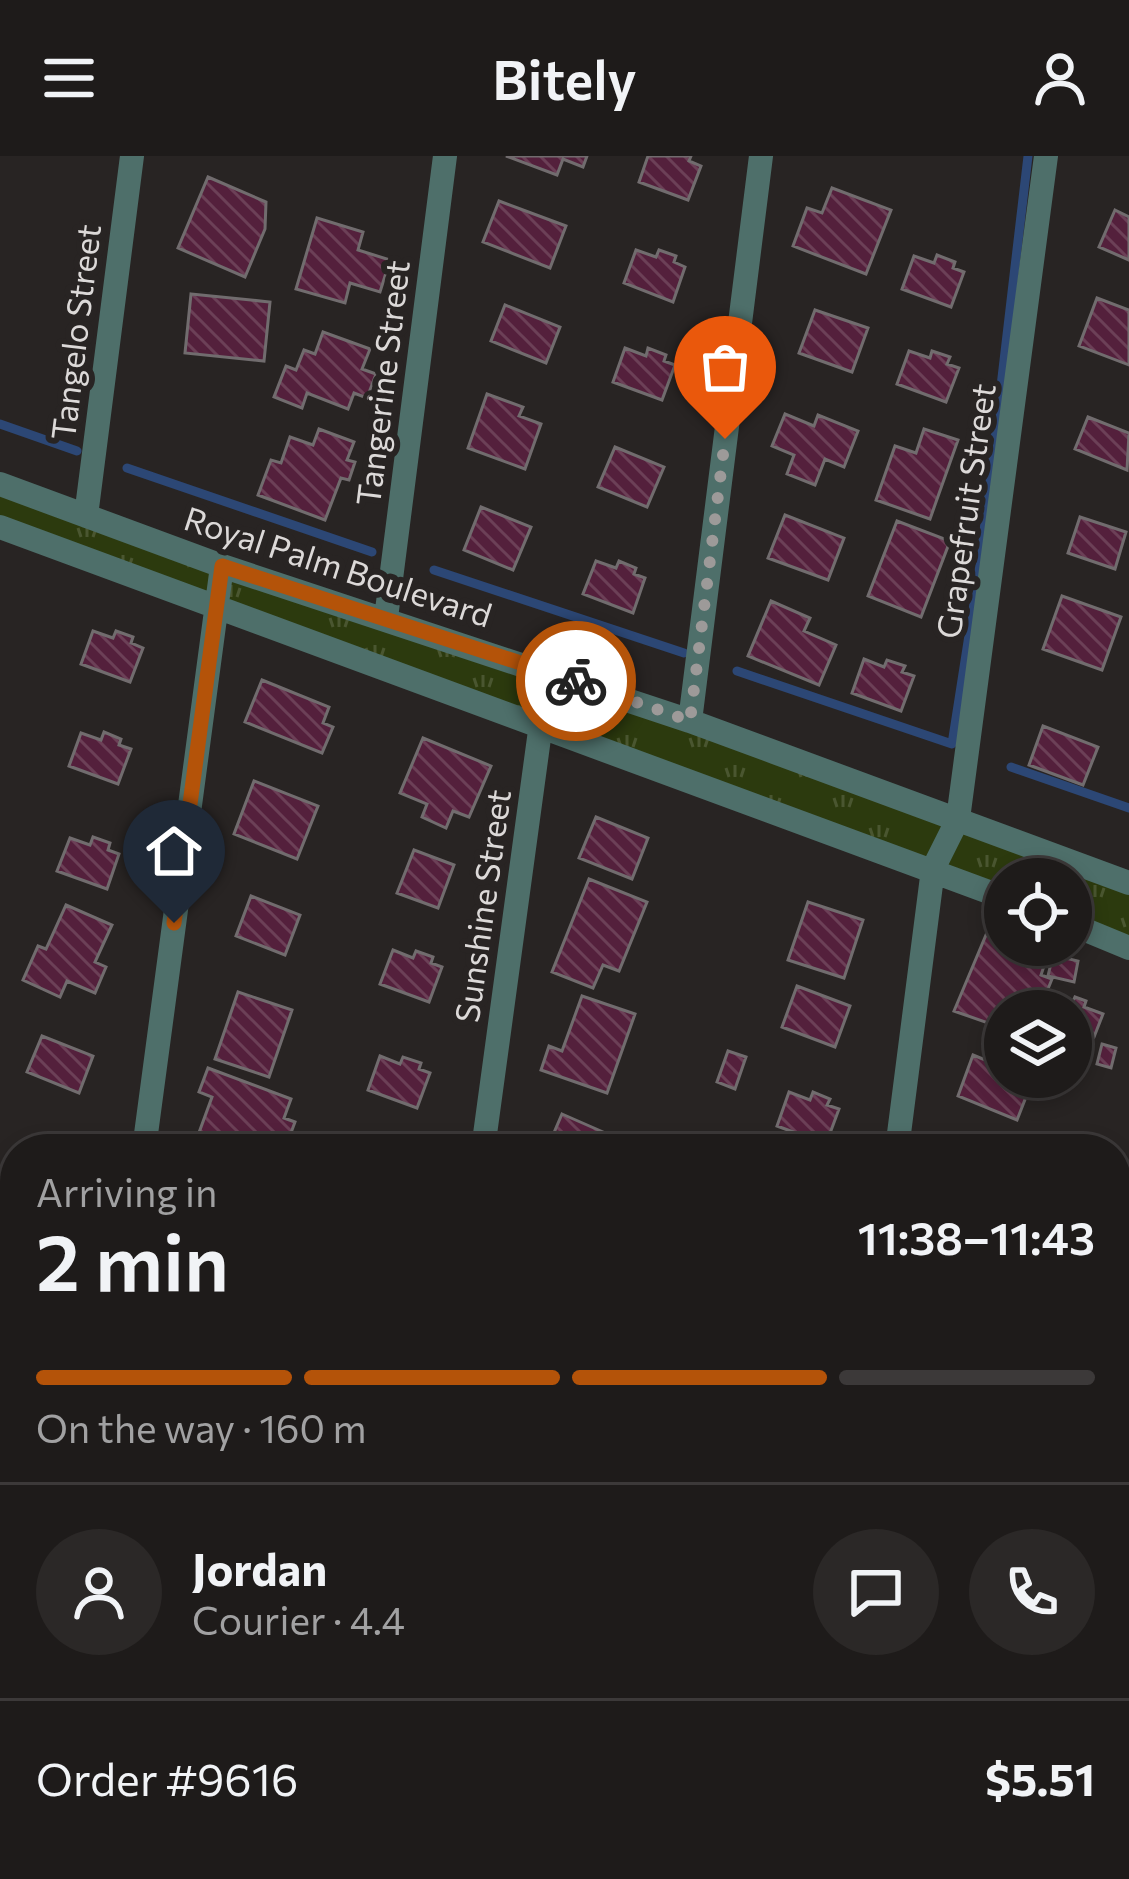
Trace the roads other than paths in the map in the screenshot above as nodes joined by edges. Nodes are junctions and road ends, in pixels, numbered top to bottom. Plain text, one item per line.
1 (132, 156) edge
2 (445, 156) edge
3 (761, 156) edge
4 (1046, 156) edge
5 (0, 484) edge
6 (86, 516) junction
7 (0, 527) edge
8 (222, 566) junction
9 (216, 606) junction
10 (386, 618) junction
11 (548, 672) junction
12 (690, 721) junction
13 (541, 726) junction
14 (958, 819) junction
15 (933, 869) junction
16 (1129, 883) edge
17 (984, 890) edge
18 (1092, 933) edge
19 (1129, 948) edge
20 (146, 1134) edge
21 (485, 1134) edge
22 (899, 1134) edge

1 - 6 street, Tangelo Street
2 - 10 street, Tangerine Street
3 - 12 street
4 - 14 street, Grapefruit Street
5 - 6 street, Royal Palm Boulevard
6 - 8 street, Royal Palm Boulevard
7 - 9 street
8 - 9 street
8 - 10 street, Royal Palm Boulevard
9 - 13 street
9 - 20 street
10 - 11 street, Royal Palm Boulevard
11 - 12 street, Royal Palm Boulevard
11 - 13 street, Sunshine Street
12 - 14 street, Royal Palm Boulevard
13 - 15 street
13 - 21 street, Sunshine Street
14 - 15 street, Grapefruit Street
14 - 16 street, Royal Palm Boulevard
15 - 17 street
15 - 22 street, Grapefruit Street
18 - 19 street

